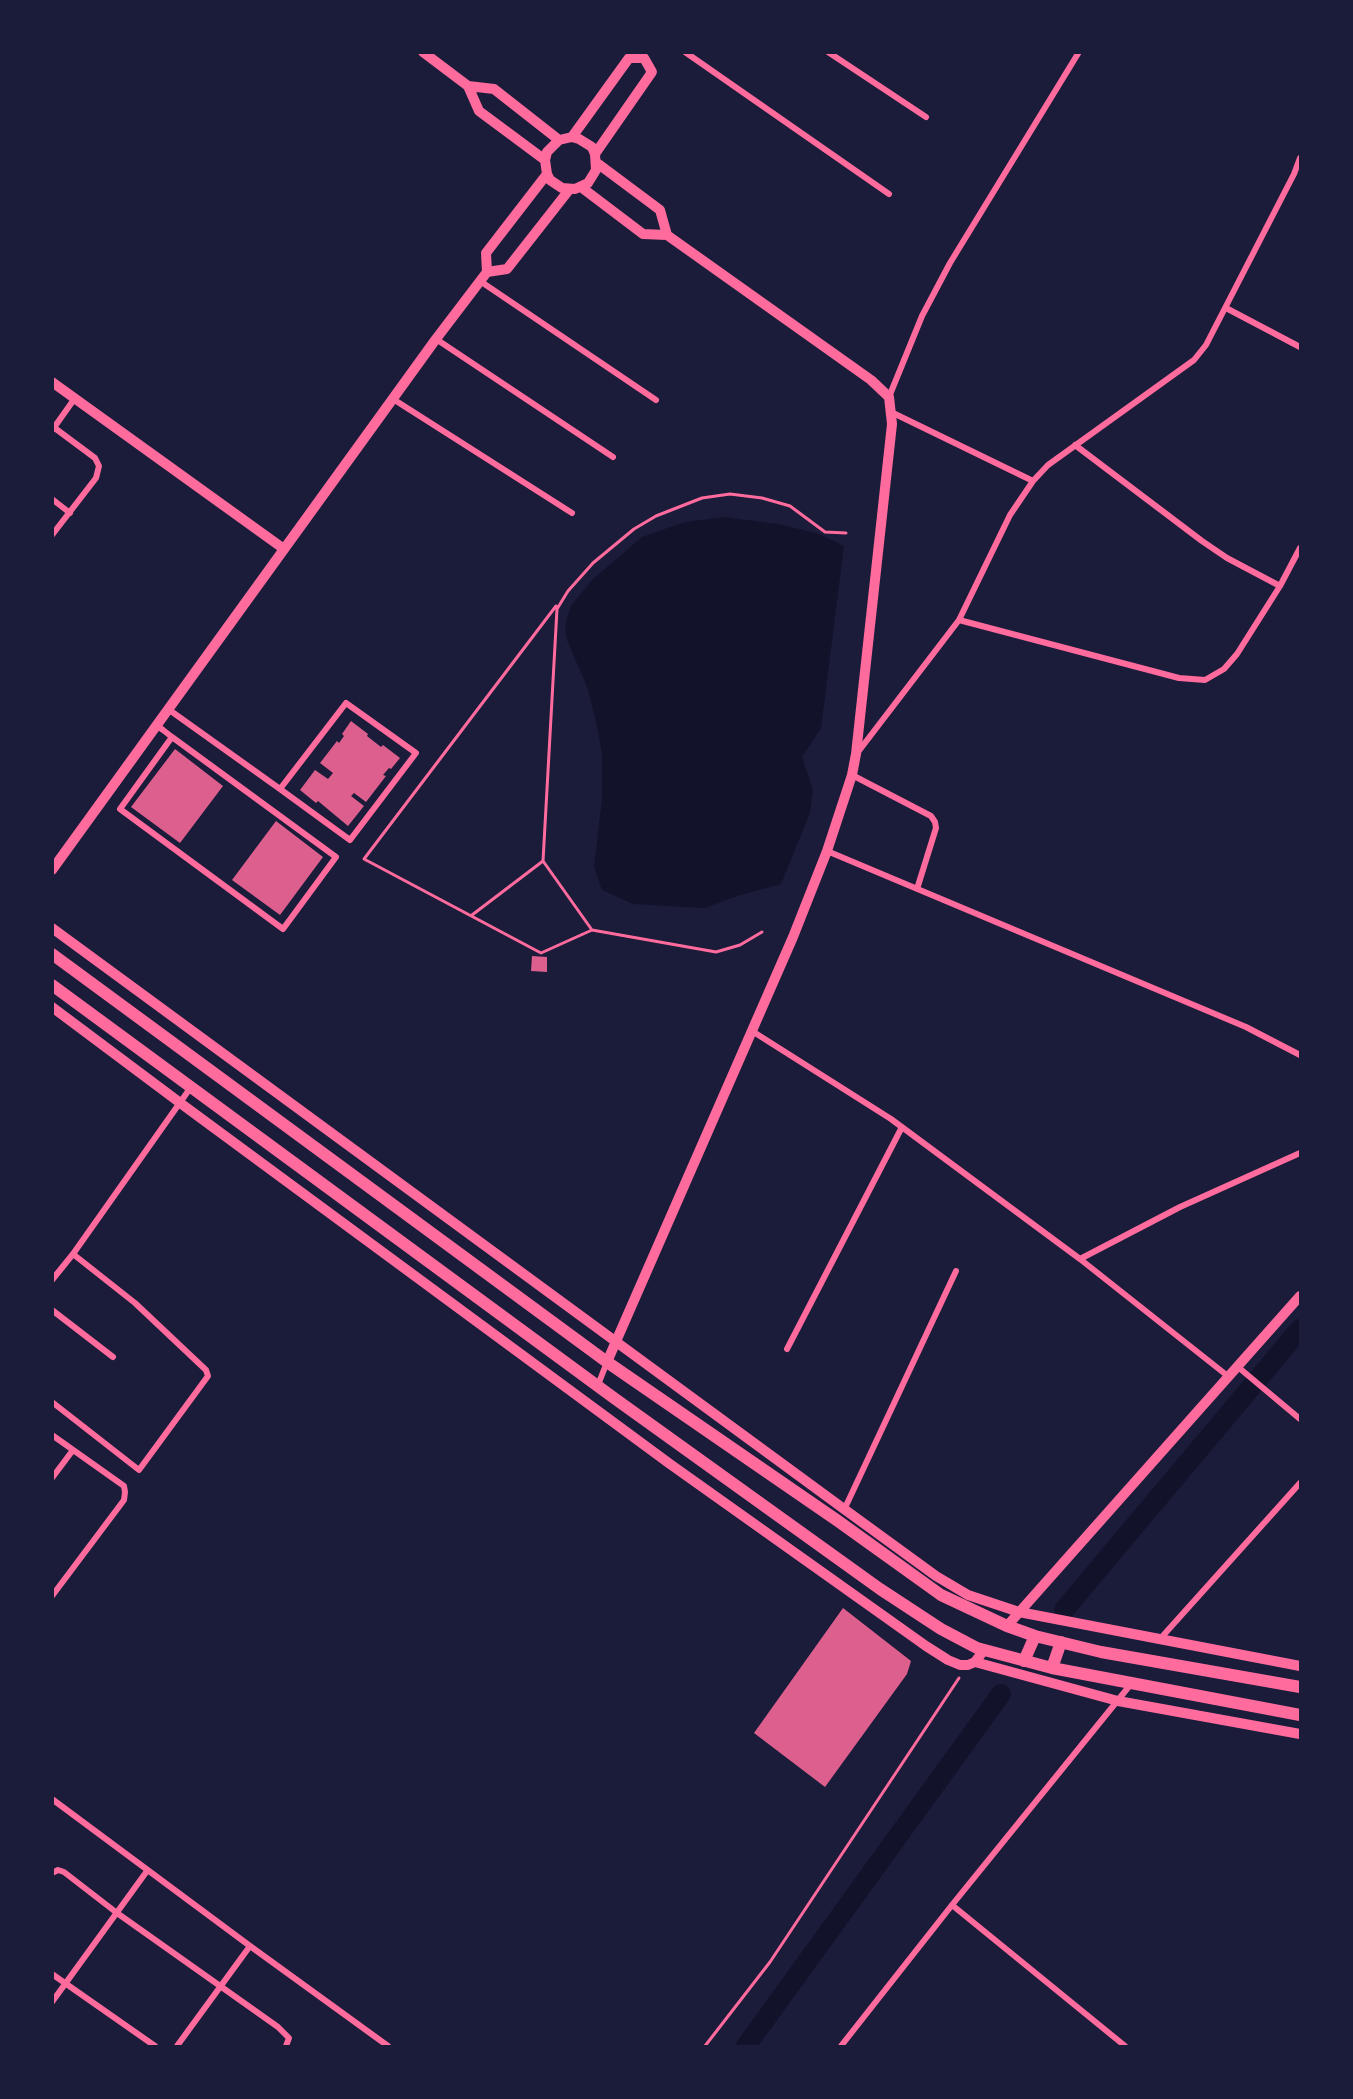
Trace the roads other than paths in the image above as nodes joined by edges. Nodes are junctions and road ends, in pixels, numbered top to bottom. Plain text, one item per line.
1 (423, 52) edge
2 (685, 52) edge
3 (828, 52) edge
4 (1079, 52) edge
5 (646, 55) edge
6 (468, 86) junction
7 (926, 117) dead end
8 (572, 137) junction
9 (559, 140) junction
10 (596, 158) junction
11 (1300, 158) edge
12 (545, 160) junction
13 (547, 174) junction
14 (581, 187) junction
15 (569, 190) junction
16 (889, 194) dead end
17 (667, 234) junction
18 (483, 277) junction
19 (1226, 308) junction
20 (436, 339) junction
21 (1300, 347) edge
22 (52, 381) edge
23 (889, 397) junction
24 (75, 398) junction
25 (393, 399) junction
26 (656, 400) dead end
27 (890, 412) junction
28 (53, 427) edge
29 (1075, 445) junction
30 (613, 457) dead end
31 (1033, 481) junction
32 (52, 499) edge
33 (70, 513) junction
34 (572, 513) dead end
35 (52, 535) edge
36 (1300, 548) edge
37 (284, 549) junction
38 (1280, 586) junction
39 (959, 620) junction
40 (168, 709) junction
41 (156, 725) junction
42 (172, 737) junction
43 (856, 754) junction
44 (852, 776) junction
45 (280, 789) junction
46 (827, 851) junction
47 (52, 870) edge
48 (917, 889) junction
49 (52, 928) edge
50 (52, 954) edge
51 (52, 985) edge
52 (52, 1006) edge
53 (752, 1031) junction
54 (1300, 1055) edge
55 (190, 1087) junction
56 (179, 1102) junction
57 (902, 1127) junction
58 (1300, 1153) edge
59 (73, 1254) junction
60 (1080, 1259) junction
61 (956, 1271) dead end
62 (52, 1280) edge
63 (1300, 1296) edge
64 (52, 1310) edge
65 (616, 1341) junction
66 (787, 1349) dead end
67 (113, 1357) dead end
68 (607, 1362) junction
69 (1238, 1367) junction
70 (1229, 1377) junction
71 (597, 1385) junction
72 (52, 1402) edge
73 (1300, 1419) edge
74 (52, 1435) edge
75 (73, 1450) junction
76 (52, 1478) edge
77 (1300, 1483) edge
78 (844, 1509) junction
79 (838, 1521) junction
80 (55, 1588) edge
81 (52, 1596) edge
82 (1019, 1612) junction
83 (1006, 1626) junction
84 (1035, 1636) junction
85 (1158, 1640) junction
86 (1061, 1642) junction
87 (984, 1650) junction
88 (1024, 1661) junction
89 (971, 1664) junction
90 (1300, 1666) edge
91 (1052, 1668) junction
92 (1131, 1684) junction
93 (1300, 1687) edge
94 (1118, 1701) junction
95 (1300, 1715) edge
96 (1300, 1734) edge
97 (52, 1799) edge
98 (147, 1871) junction
99 (52, 1874) edge
100 (952, 1905) junction
101 (117, 1912) junction
102 (250, 1946) junction
103 (52, 1974) edge
104 (66, 1984) junction
105 (221, 1986) junction
106 (52, 2002) edge
107 (180, 2045) edge
108 (155, 2046) edge
109 (286, 2046) edge
110 (388, 2046) edge
111 (841, 2046) edge
112 (1125, 2046) edge

1 - 6 street
2 - 16 street
3 - 7 street
4 - 23 street
5 - 8 street
5 - 10 street
6 - 9 street
6 - 12 street
8 - 9 street
8 - 10 street
9 - 12 street
10 - 14 street
10 - 17 street
11 - 19 street
12 - 13 street
13 - 15 street
13 - 18 street
14 - 15 street
14 - 17 street
15 - 18 street
17 - 23 street
18 - 20 street
18 - 26 street
19 - 21 street
19 - 29 street
20 - 25 street
20 - 30 street
22 - 24 street
23 - 27 street
24 - 28 street
24 - 37 street
25 - 34 street
25 - 37 street
27 - 31 street
27 - 43 street
28 - 33 street
29 - 31 street
29 - 38 street
31 - 39 street
32 - 33 street
33 - 35 street
36 - 38 street
37 - 40 street
38 - 39 street
39 - 43 street
40 - 41 street
40 - 45 street
41 - 42 street
41 - 47 street
42 - 42 street
43 - 44 street
44 - 46 street
44 - 48 street
45 - 45 street
46 - 48 street
46 - 53 street
48 - 54 street
49 - 65 street
50 - 68 main road
51 - 55 main road
52 - 56 street
53 - 57 street
53 - 65 street
55 - 56 street
55 - 71 main road
56 - 59 street
56 - 89 street
57 - 60 street
57 - 66 street
58 - 60 street
59 - 62 street
59 - 72 street
60 - 70 street
61 - 78 street
63 - 69 street
64 - 67 street
65 - 68 street
65 - 78 street
68 - 71 street
68 - 79 main road
69 - 70 street
69 - 73 street
70 - 82 street
71 - 87 main road
74 - 75 street
75 - 76 street
75 - 80 street
77 - 85 street
78 - 79 street
78 - 82 street
79 - 83 main road
80 - 81 street
82 - 83 street
82 - 85 street
83 - 84 main road
84 - 86 main road
84 - 88 main road
85 - 90 street
86 - 91 main road
86 - 93 main road
87 - 88 main road
87 - 89 street
88 - 91 main road
89 - 94 street
91 - 92 main road
92 - 94 street
92 - 95 main road
94 - 96 street
94 - 100 street
97 - 98 street
98 - 101 street
98 - 102 street
99 - 101 street
100 - 111 street
100 - 112 street
101 - 104 street
101 - 105 street
102 - 105 street
102 - 110 street
103 - 104 street
104 - 106 street
104 - 108 street
105 - 107 street
105 - 109 street

